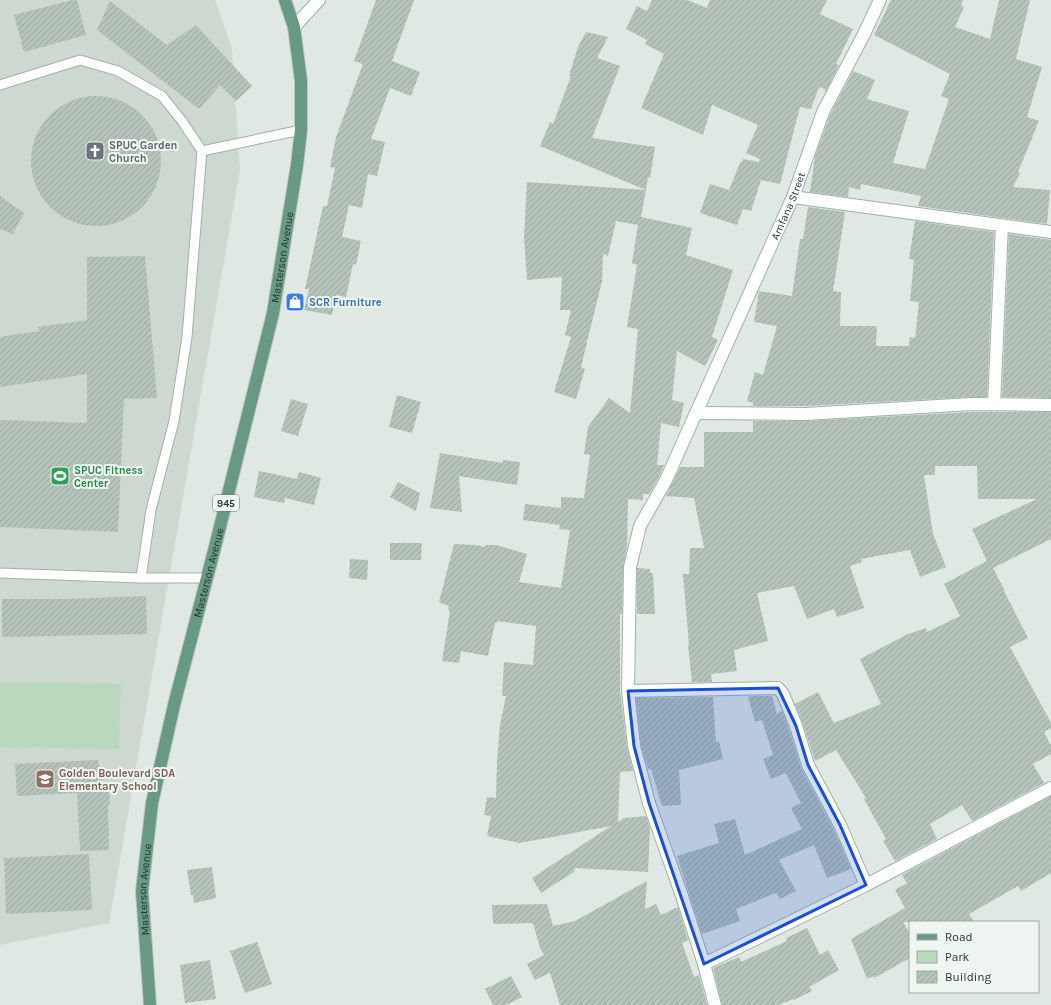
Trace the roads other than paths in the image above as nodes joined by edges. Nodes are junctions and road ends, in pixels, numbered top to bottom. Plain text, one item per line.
1 (285, 0) edge
2 (319, 0) edge
3 (880, 0) edge
4 (294, 27) junction
5 (0, 85) edge
6 (301, 130) junction
7 (202, 151) junction
8 (793, 197) junction
9 (1002, 226) junction
10 (1051, 232) edge
11 (994, 404) junction
12 (1051, 405) edge
13 (697, 413) junction
14 (0, 573) edge
15 (141, 578) junction
16 (206, 578) junction
17 (628, 691) junction
18 (1051, 788) edge
19 (866, 885) junction
20 (704, 964) junction
21 (150, 1005) edge
22 (715, 1005) edge

1 - 4 main road, Masterson Avenue / 945
2 - 4 street
3 - 8 street, Amfana Street
4 - 6 main road, Masterson Avenue / 945
5 - 7 lane
6 - 7 lane
6 - 16 main road, Masterson Avenue / 945
7 - 15 lane
8 - 9 street
8 - 13 street, Amfana Street
9 - 10 street
9 - 11 street
11 - 12 street
11 - 13 street
13 - 17 street, Amfana Street
14 - 15 lane
15 - 16 lane
16 - 21 main road, Masterson Avenue / 945
17 - 19 street
17 - 20 street, Amfana Street
18 - 19 street
19 - 20 street
20 - 22 street, Amfana Street

